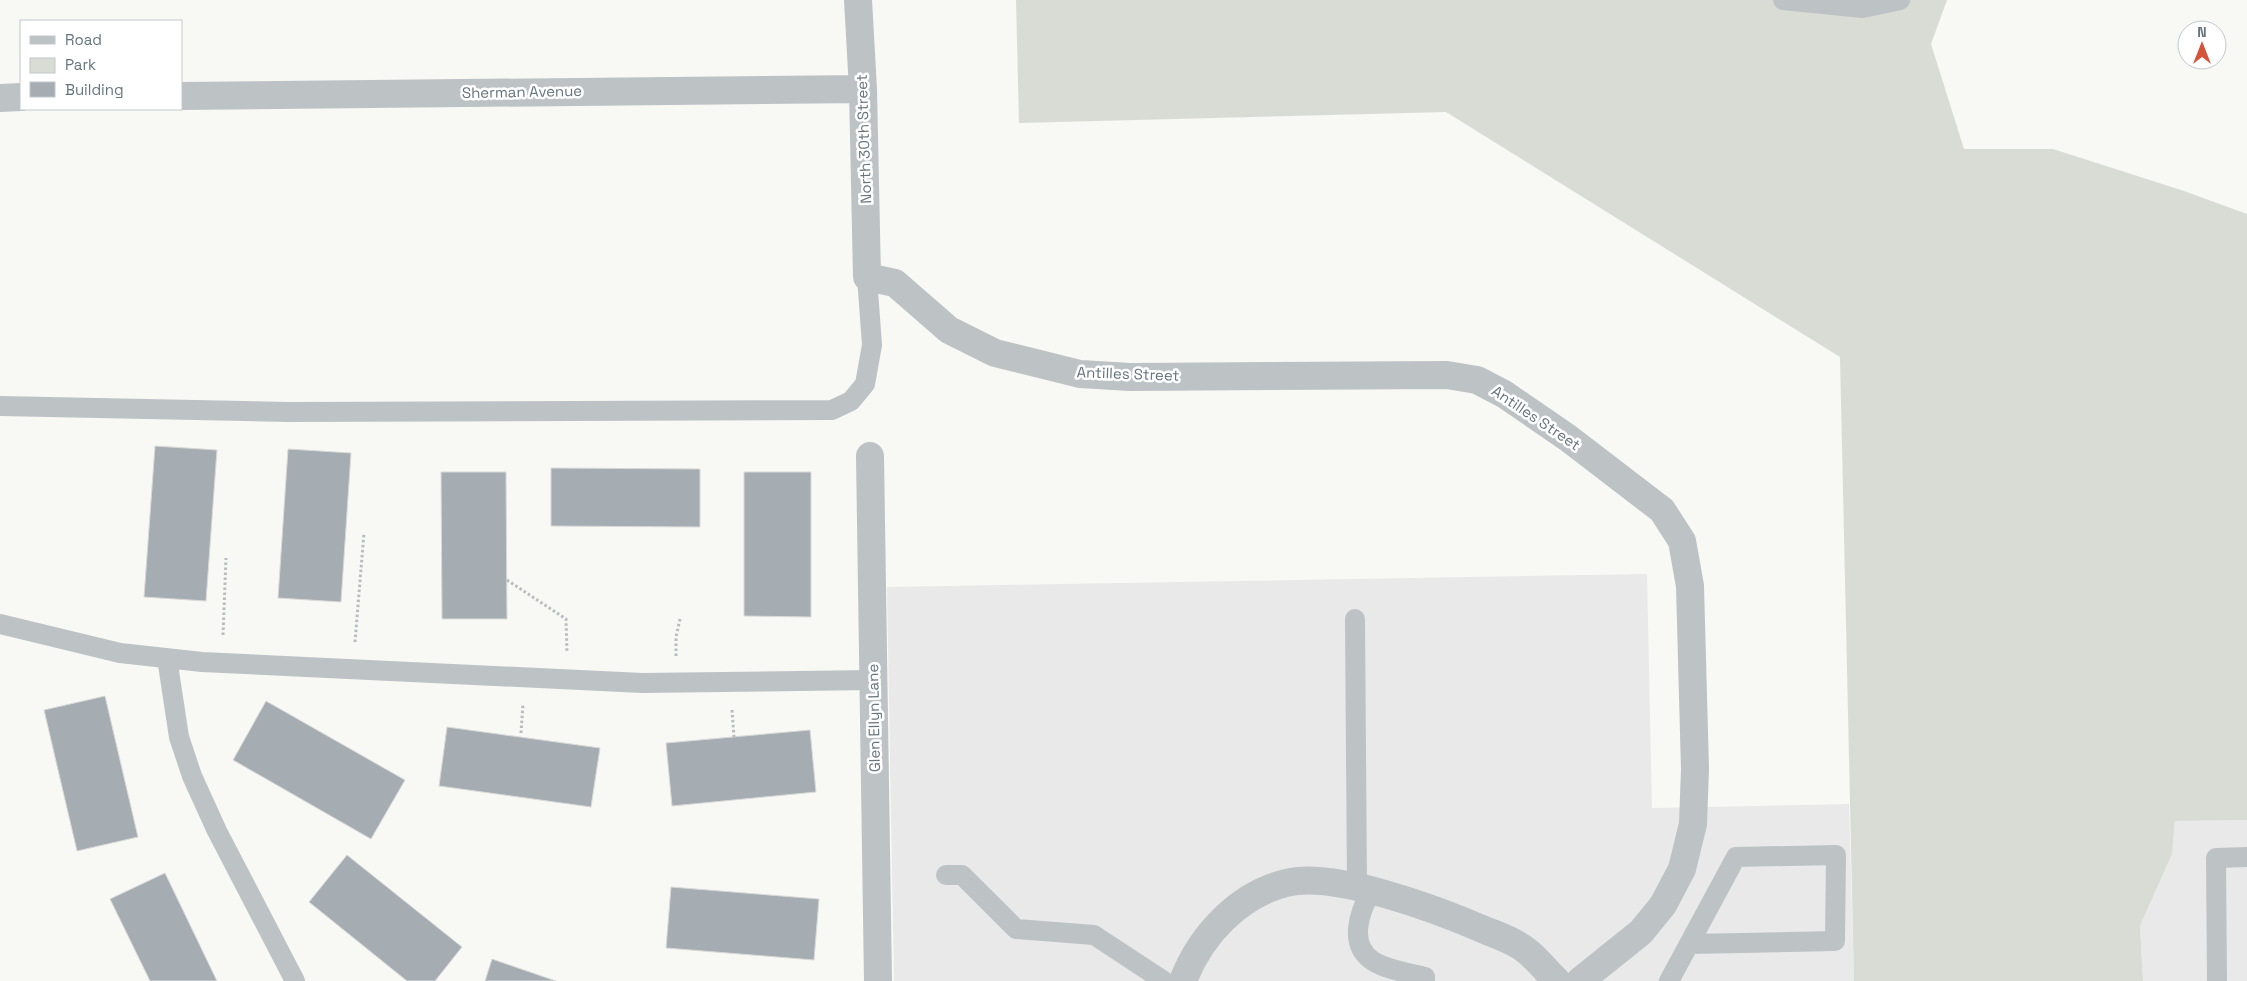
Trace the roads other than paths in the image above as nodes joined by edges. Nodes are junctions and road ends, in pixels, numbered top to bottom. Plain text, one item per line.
1 (858, 0) edge
2 (1783, 0) edge
3 (1900, 0) edge
4 (863, 89) junction
5 (182, 96) edge
6 (20, 97) edge
7 (0, 98) edge
8 (867, 277) junction
9 (0, 406) edge
10 (870, 456) dead end
11 (1355, 619) dead end
12 (0, 624) edge
13 (167, 658) junction
14 (873, 680) junction
15 (2247, 857) edge
16 (946, 875) dead end
17 (1364, 890) junction
18 (1689, 944) junction
19 (295, 981) edge
20 (878, 981) edge
21 (1164, 981) edge
22 (1182, 981) edge
23 (1425, 981) edge
24 (1557, 981) edge
25 (1580, 981) edge
26 (1669, 981) edge
27 (2217, 981) edge

1 - 4 street, North 30th Street
2 - 3 lane
4 - 5 street, Sherman Avenue
4 - 8 street, North 30th Street
6 - 7 street
8 - 9 lane
8 - 25 street, Antilles Street
10 - 14 street, Glen Ellyn Lane
11 - 17 lane
12 - 13 lane
13 - 14 lane
13 - 19 lane
14 - 20 street, Glen Ellyn Lane
15 - 27 lane
16 - 21 lane
17 - 22 street
17 - 23 lane
17 - 24 street
18 - 18 lane
18 - 26 lane

